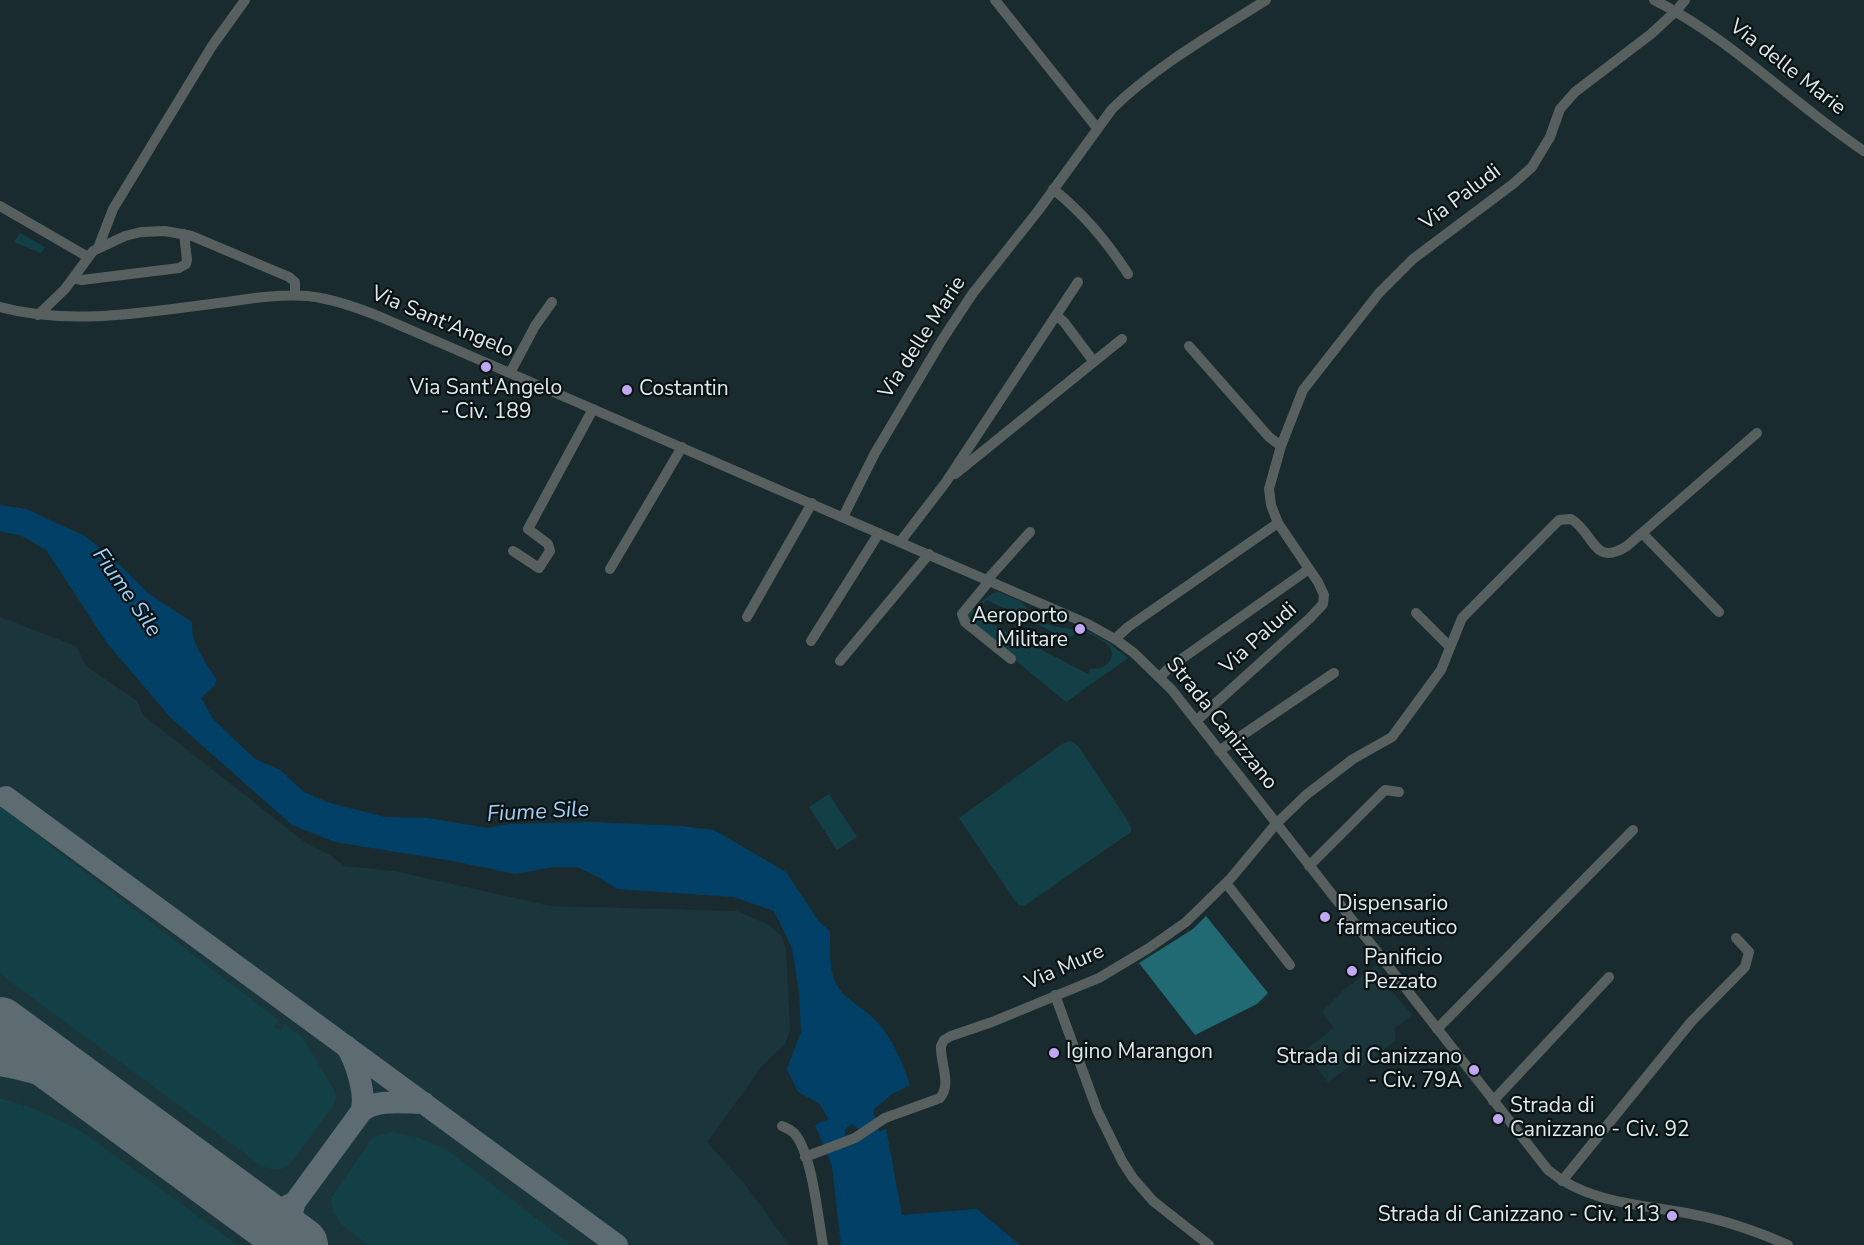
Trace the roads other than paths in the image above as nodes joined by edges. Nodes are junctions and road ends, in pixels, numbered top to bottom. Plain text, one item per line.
1 (244, 0) edge
2 (995, 0) edge
3 (1266, 0) edge
4 (1654, 0) edge
5 (1685, 0) edge
6 (1676, 11) junction
7 (1097, 128) junction
8 (1864, 151) edge
9 (1053, 189) junction
10 (0, 206) edge
11 (184, 234) junction
12 (98, 248) junction
13 (88, 257) junction
14 (1128, 274) dead end
15 (73, 278) junction
16 (1078, 282) dead end
17 (295, 295) junction
18 (552, 303) dead end
19 (0, 308) edge
20 (38, 315) junction
21 (1056, 315) junction
22 (1122, 339) dead end
23 (1189, 346) dead end
24 (1094, 362) junction
25 (510, 373) junction
26 (593, 409) junction
27 (1757, 433) dead end
28 (1281, 446) junction
29 (682, 447) junction
30 (946, 482) junction
31 (812, 503) junction
32 (843, 517) junction
33 (1278, 523) junction
34 (1030, 532) dead end
35 (879, 533) junction
36 (1642, 533) junction
37 (900, 542) junction
38 (513, 551) dead end
39 (929, 554) junction
40 (610, 568) dead end
41 (1309, 569) junction
42 (987, 580) junction
43 (1719, 612) dead end
44 (1416, 613) dead end
45 (747, 617) dead end
46 (1115, 639) junction
47 (811, 641) dead end
48 (1450, 647) junction
49 (1011, 659) dead end
50 (840, 661) dead end
51 (1334, 673) dead end
52 (1160, 676) junction
53 (1196, 721) junction
54 (1219, 751) junction
55 (1399, 792) dead end
56 (1276, 824) junction
57 (1634, 830) dead end
58 (1309, 866) junction
59 (1226, 883) junction
60 (1736, 938) dead end
61 (1290, 965) dead end
62 (1609, 977) dead end
63 (1055, 995) junction
64 (1437, 1029) junction
65 (1493, 1101) junction
66 (782, 1126) dead end
67 (805, 1157) junction
68 (1562, 1180) junction
69 (823, 1245) edge
70 (1209, 1245) edge
71 (1788, 1245) edge

1 - 12 street
2 - 7 street
3 - 7 street, Via delle Marie
4 - 6 street, Via delle Marie
5 - 6 street, Via Paludi
6 - 8 street, Via delle Marie
6 - 28 street, Via Paludi
7 - 9 street, Via delle Marie
9 - 14 street
9 - 32 street, Via delle Marie
10 - 13 street
11 - 12 street
11 - 15 street
11 - 17 street
12 - 13 street
13 - 15 street
15 - 20 street
16 - 21 street
17 - 20 street, Via Sant'Angelo
17 - 25 street, Via Sant'Angelo
18 - 25 street
19 - 20 street, Via Sant'Angelo
21 - 24 street
21 - 30 street
22 - 24 street
23 - 28 street
24 - 30 street
25 - 26 street, Via Sant'Angelo
26 - 29 street, Via Sant'Angelo
26 - 38 street
27 - 36 street
28 - 33 street, Via Paludi
29 - 31 street, Via Sant'Angelo
29 - 40 street
30 - 37 street
31 - 32 street, Via Sant'Angelo
31 - 45 street
32 - 35 street, Strada Canizzano
33 - 41 street, Via Paludi
33 - 46 street
34 - 42 street
35 - 37 street, Strada Canizzano
35 - 47 street
36 - 43 street
36 - 48 street, Via Mure
37 - 39 street, Strada Canizzano
39 - 42 street, Strada Canizzano
39 - 50 street
41 - 52 street
41 - 53 street, Via Paludi
42 - 46 street, Strada Canizzano
42 - 49 street
44 - 48 street
46 - 52 street, Strada Canizzano
48 - 56 street, Via Mure
51 - 54 street
52 - 53 street, Strada Canizzano
53 - 54 street, Strada Canizzano
54 - 56 street, Strada Canizzano
55 - 58 street
56 - 58 street, Strada Canizzano
56 - 59 street, Via Mure
57 - 64 street
58 - 64 street, Strada Canizzano
59 - 61 street
59 - 63 street, Via Mure
60 - 68 street
62 - 65 street
63 - 67 street, Via Mure
63 - 70 street
64 - 65 street, Strada Canizzano
65 - 68 street, Strada Canizzano
66 - 67 street
67 - 69 street
68 - 71 street, Strada Canizzano

